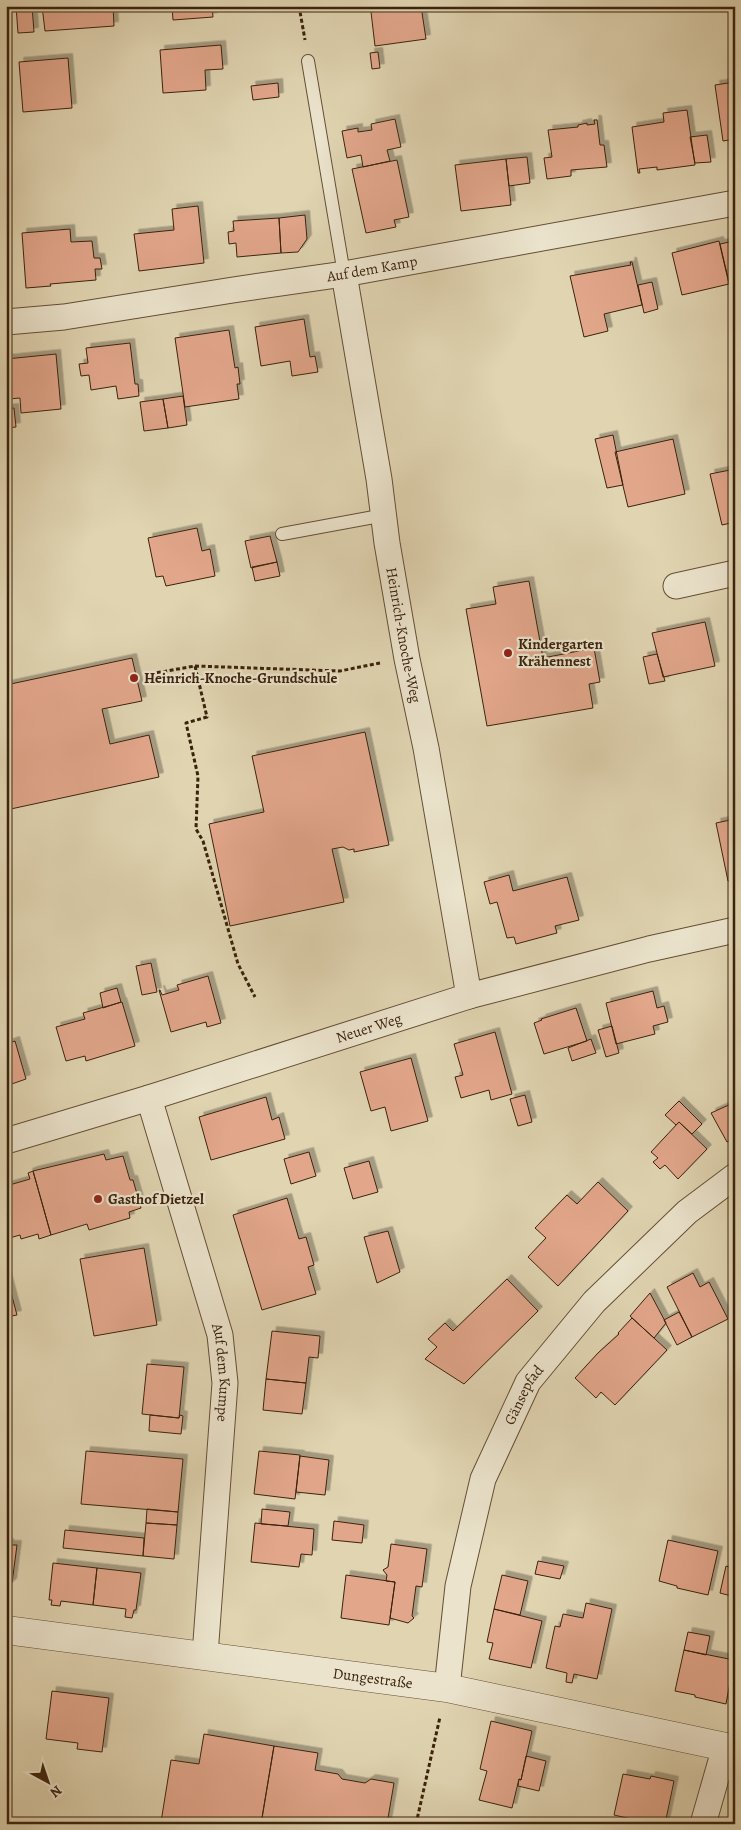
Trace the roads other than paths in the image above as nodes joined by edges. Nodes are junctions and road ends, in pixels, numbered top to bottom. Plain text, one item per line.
1 (308, 61) road end
2 (735, 203) edge
3 (344, 274) junction
4 (6, 322) edge
5 (385, 515) junction
6 (282, 534) dead end
7 (735, 573) edge
8 (676, 586) dead end
9 (735, 930) edge
10 (469, 996) junction
11 (149, 1098) junction
12 (6, 1141) edge
13 (735, 1176) edge
14 (6, 1630) edge
15 (205, 1655) junction
16 (447, 1688) junction
17 (730, 1748) edge
18 (703, 1824) edge

1 - 3 lane
2 - 3 street, Auf dem Kamp
3 - 4 street, Auf dem Kamp
3 - 5 street, Heinrich-Knoche-Weg
5 - 6 lane
5 - 10 street, Heinrich-Knoche-Weg
7 - 8 street
9 - 10 street, Neuer Weg
10 - 11 street, Neuer Weg
11 - 12 street, Neuer Weg
11 - 15 street, Auf dem Kumpe
13 - 16 street, Gänsepfad
14 - 15 street, Dungestraße
15 - 16 street, Dungestraße
16 - 17 street, Dungestraße
17 - 18 street

